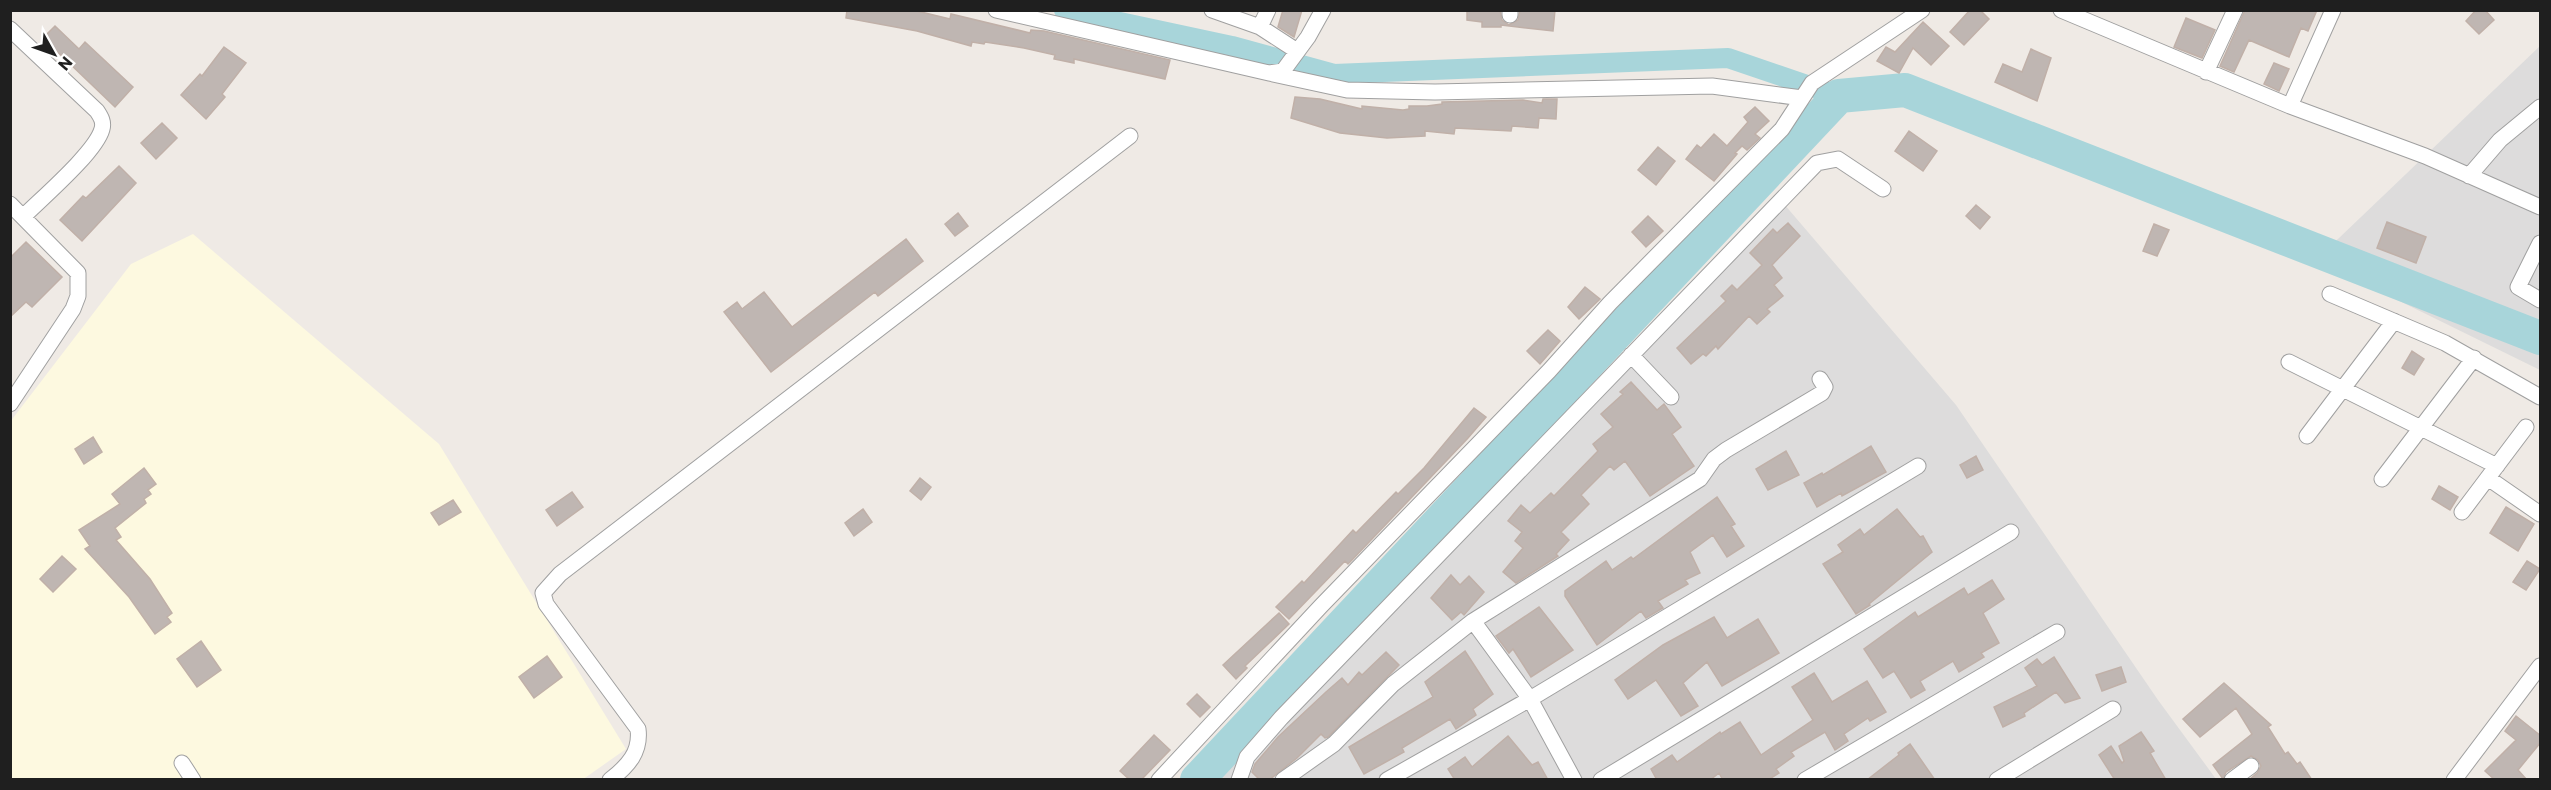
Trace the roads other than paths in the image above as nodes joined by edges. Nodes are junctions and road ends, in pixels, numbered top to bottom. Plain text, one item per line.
1 (996, 10) edge
2 (1212, 10) edge
3 (1268, 10) edge
4 (1323, 10) edge
5 (1922, 10) edge
6 (2061, 10) edge
7 (2235, 10) edge
8 (2333, 10) edge
9 (1260, 27) junction
10 (10, 29) edge
11 (1295, 54) junction
12 (1276, 72) junction
13 (2206, 72) junction
14 (1802, 98) junction
15 (2290, 106) junction
16 (2541, 107) edge
17 (1130, 136) dead end
18 (2469, 176) junction
19 (1883, 189) dead end
20 (10, 204) edge
21 (2541, 207) edge
22 (23, 217) junction
23 (2541, 243) edge
24 (2331, 294) dead end
25 (2541, 300) edge
26 (2394, 321) junction
27 (1631, 355) junction
28 (2474, 358) junction
29 (2289, 363) dead end
30 (1820, 379) dead end
31 (2343, 389) junction
32 (2541, 397) edge
33 (1671, 398) dead end
34 (10, 404) edge
35 (2526, 427) dead end
36 (2421, 428) junction
37 (2307, 436) dead end
38 (1918, 466) dead end
39 (2493, 472) junction
40 (2382, 479) dead end
41 (2462, 512) dead end
42 (2541, 514) edge
43 (2012, 532) dead end
44 (1473, 621) junction
45 (2057, 632) dead end
46 (2541, 666) edge
47 (1530, 699) junction
48 (2113, 709) dead end
49 (182, 763) dead end
50 (2251, 766) dead end
51 (2462, 776) edge
52 (193, 780) edge
53 (610, 780) edge
54 (1159, 780) edge
55 (1239, 780) edge
56 (1283, 780) edge
57 (1388, 780) edge
58 (1575, 780) edge
59 (1601, 780) edge
60 (1805, 780) edge
61 (1996, 780) edge
62 (2232, 780) edge

1 - 12 street
2 - 9 street
3 - 9 street
4 - 11 street
5 - 14 street
6 - 13 street
7 - 13 street
8 - 15 street
9 - 11 street
10 - 22 street
11 - 12 street
12 - 14 street
13 - 15 street
14 - 54 street
15 - 18 street
16 - 18 street
17 - 53 street
18 - 21 street
19 - 27 street
20 - 22 street
22 - 34 street
23 - 25 street
24 - 26 street
26 - 28 street
26 - 31 street
27 - 33 street
27 - 55 street
28 - 32 street
28 - 36 street
29 - 31 street
30 - 44 street
31 - 36 street
31 - 37 street
35 - 39 street
36 - 39 street
36 - 40 street
38 - 47 street
39 - 41 street
39 - 42 street
43 - 59 street
44 - 47 street
44 - 56 street
45 - 60 street
46 - 51 street
47 - 57 street
47 - 58 street
48 - 61 street
49 - 52 street
50 - 62 street

